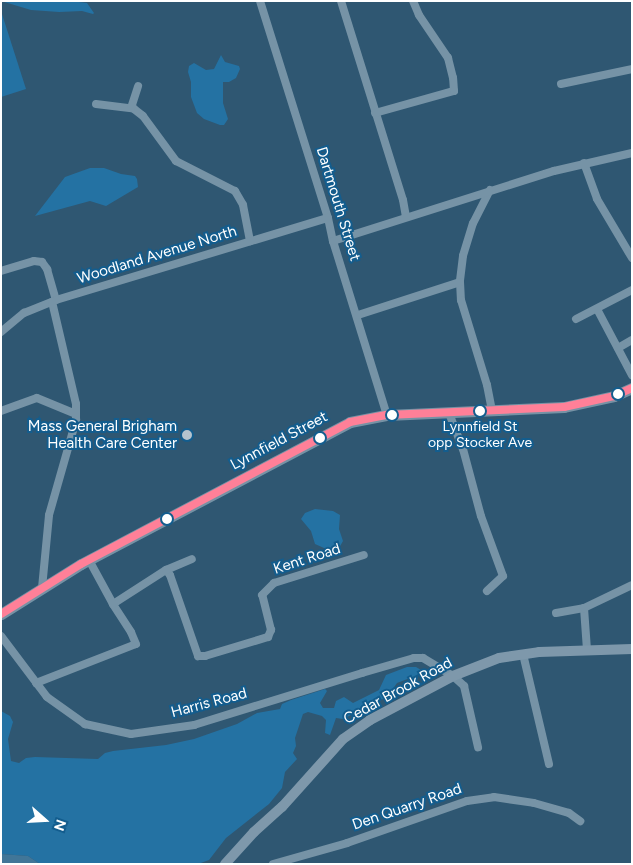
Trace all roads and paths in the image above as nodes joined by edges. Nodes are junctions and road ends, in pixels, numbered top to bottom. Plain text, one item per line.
1 (260, 1) edge
2 (341, 1) edge
3 (413, 1) edge
4 (632, 69) edge
5 (561, 84) dead end
6 (138, 86) dead end
7 (96, 104) dead end
8 (131, 108) junction
9 (375, 113) junction
10 (632, 153) edge
11 (584, 163) junction
12 (490, 190) junction
13 (406, 217) junction
14 (328, 218) junction
15 (250, 241) junction
16 (333, 241) junction
17 (632, 258) edge
18 (1, 271) edge
19 (460, 282) junction
20 (632, 290) edge
21 (54, 301) junction
22 (597, 309) junction
23 (358, 314) junction
24 (576, 319) dead end
25 (1, 332) edge
26 (632, 340) edge
27 (618, 348) junction
28 (632, 375) edge
29 (632, 388) edge
30 (492, 410) junction
31 (1, 411) edge
32 (449, 413) junction
33 (76, 414) junction
34 (387, 416) junction
35 (364, 555) dead end
36 (192, 559) dead end
37 (89, 560) junction
38 (166, 570) junction
39 (632, 586) edge
40 (42, 588) junction
41 (487, 591) dead end
42 (113, 604) junction
43 (584, 608) junction
44 (556, 613) dead end
45 (1, 614) edge
46 (1, 636) edge
47 (632, 649) edge
48 (588, 650) junction
49 (523, 654) junction
50 (453, 676) junction
51 (36, 683) junction
52 (478, 747) dead end
53 (549, 764) dead end
54 (580, 820) dead end
55 (230, 862) edge
56 (273, 864) edge

1 - 14 street, Dartmouth Street
2 - 9 street
3 - 9 street
4 - 5 street
6 - 8 street
7 - 8 street
8 - 15 street
9 - 13 street
10 - 11 street
11 - 12 street
11 - 17 street
12 - 13 street
12 - 19 street
13 - 16 street
14 - 15 street, Woodland Avenue North
14 - 16 street, Dartmouth Street
15 - 21 street, Woodland Avenue North
16 - 23 street, Dartmouth Street
18 - 21 street
19 - 23 street
19 - 30 street
20 - 22 street
21 - 25 street, Woodland Avenue North
21 - 33 street
22 - 24 street
22 - 27 street
23 - 34 street, Dartmouth Street
26 - 27 street
27 - 28 street
29 - 30 main road, Lynnfield Street
30 - 32 main road, Lynnfield Street
31 - 33 street
32 - 34 main road, Lynnfield Street
32 - 41 street
33 - 40 street
34 - 37 main road, Lynnfield Street
35 - 38 street, Kent Road
36 - 38 street
37 - 40 main road, Lynnfield Street
37 - 42 street
38 - 42 street
39 - 43 street
40 - 45 main road, Lynnfield Street
42 - 51 street
43 - 44 street
43 - 48 street
46 - 51 street, Harris Road
47 - 48 street, Cedar Brook Road
48 - 49 street, Cedar Brook Road
49 - 50 street, Cedar Brook Road
49 - 53 street
50 - 51 street, Harris Road
50 - 52 street
50 - 55 street, Cedar Brook Road
54 - 56 street, Den Quarry Road

